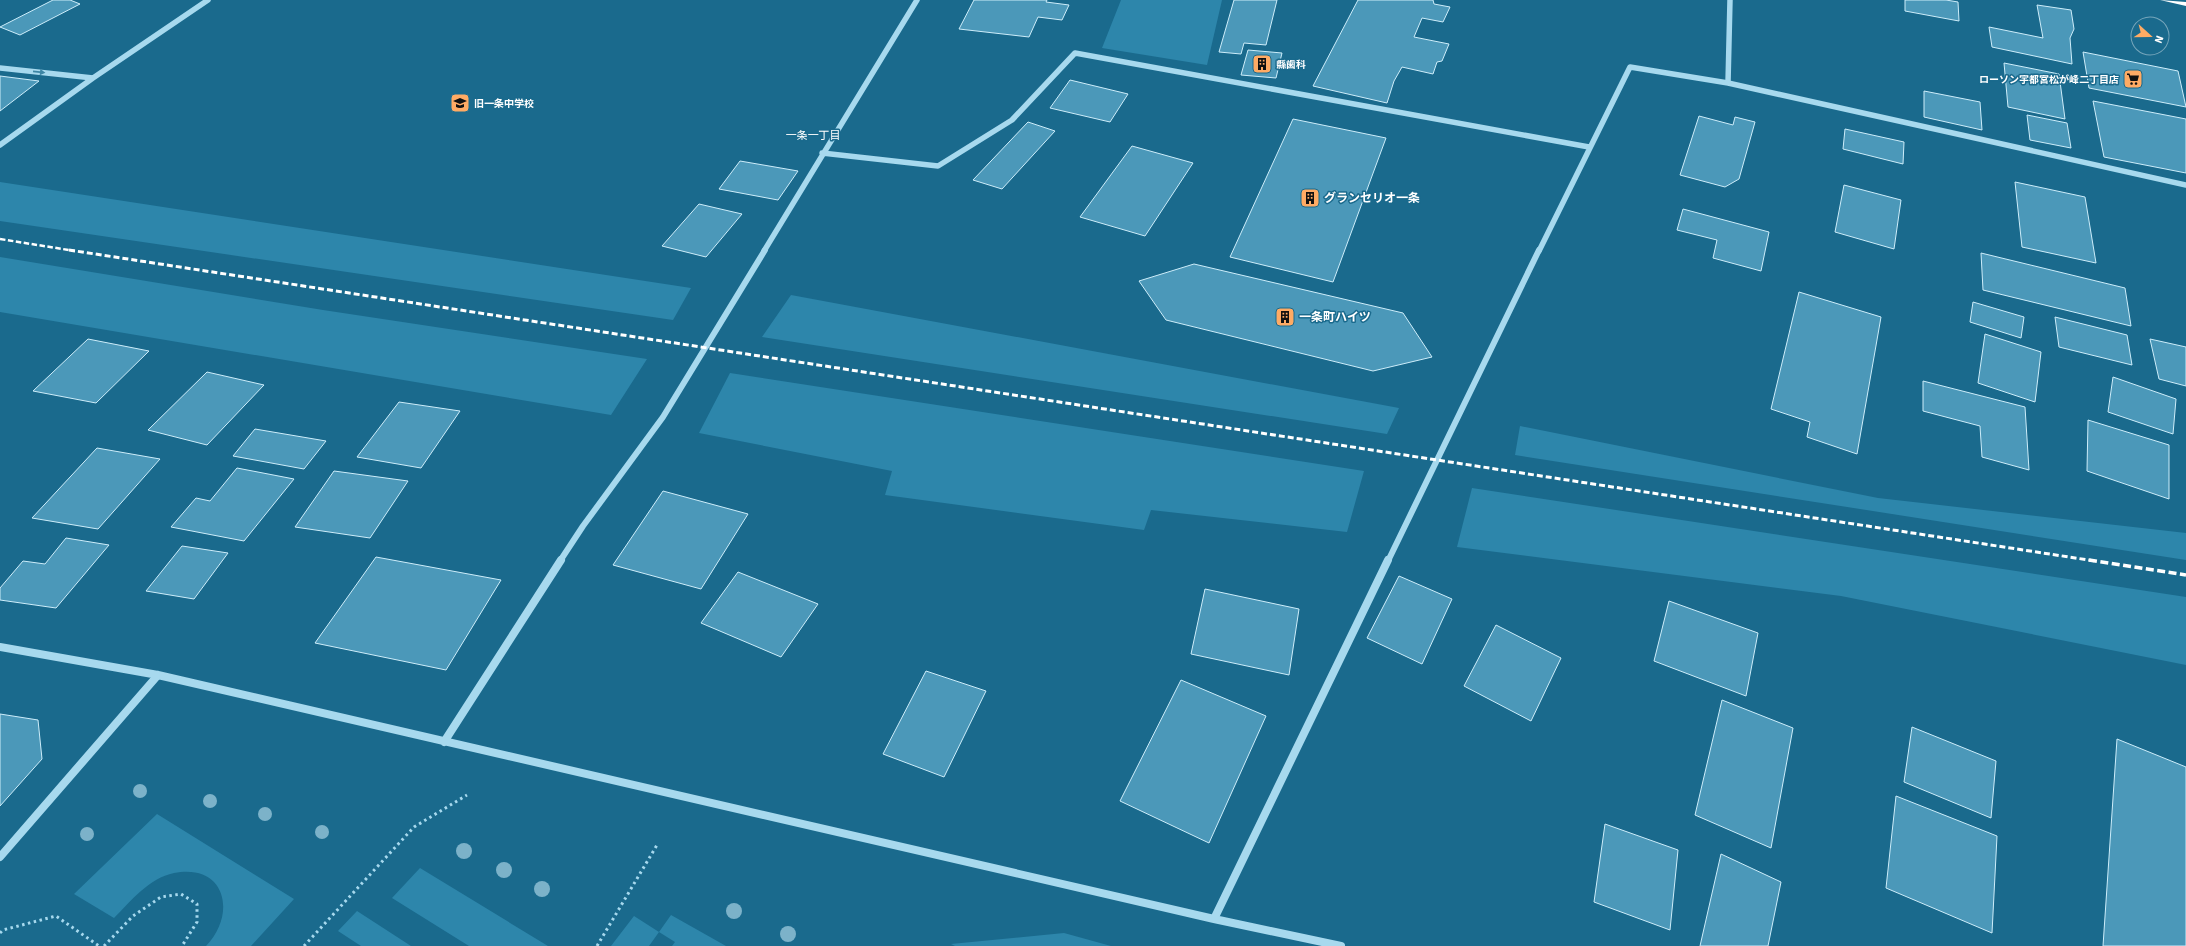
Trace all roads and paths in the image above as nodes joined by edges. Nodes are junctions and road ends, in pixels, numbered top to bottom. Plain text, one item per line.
1 (208, 0) edge
2 (917, 0) edge
3 (1730, 0) edge
4 (2164, 0) edge
5 (2186, 4) edge
6 (0, 68) edge
7 (93, 78) junction
8 (1728, 83) junction
9 (0, 145) edge
10 (1589, 148) junction
11 (822, 153) junction
12 (2186, 185) edge
13 (0, 647) edge
14 (158, 675) junction
15 (444, 742) junction
16 (468, 795) dead end
17 (657, 846) dead end
18 (0, 857) edge
19 (1214, 919) junction
20 (0, 933) edge
21 (99, 946) edge
22 (104, 946) edge
23 (182, 946) edge
24 (304, 946) edge
25 (597, 946) edge
26 (1341, 946) edge

1 - 7 street
2 - 11 street
3 - 8 street
4 - 5 highway
6 -> 7 street
7 - 9 street
8 - 10 street
8 - 12 street
10 - 11 street
10 - 19 street
11 - 15 street
13 - 14 street
14 - 15 street
14 - 18 street
15 - 19 street
16 - 24 path
17 - 25 path
19 - 26 street
20 - 21 path
22 - 23 path

